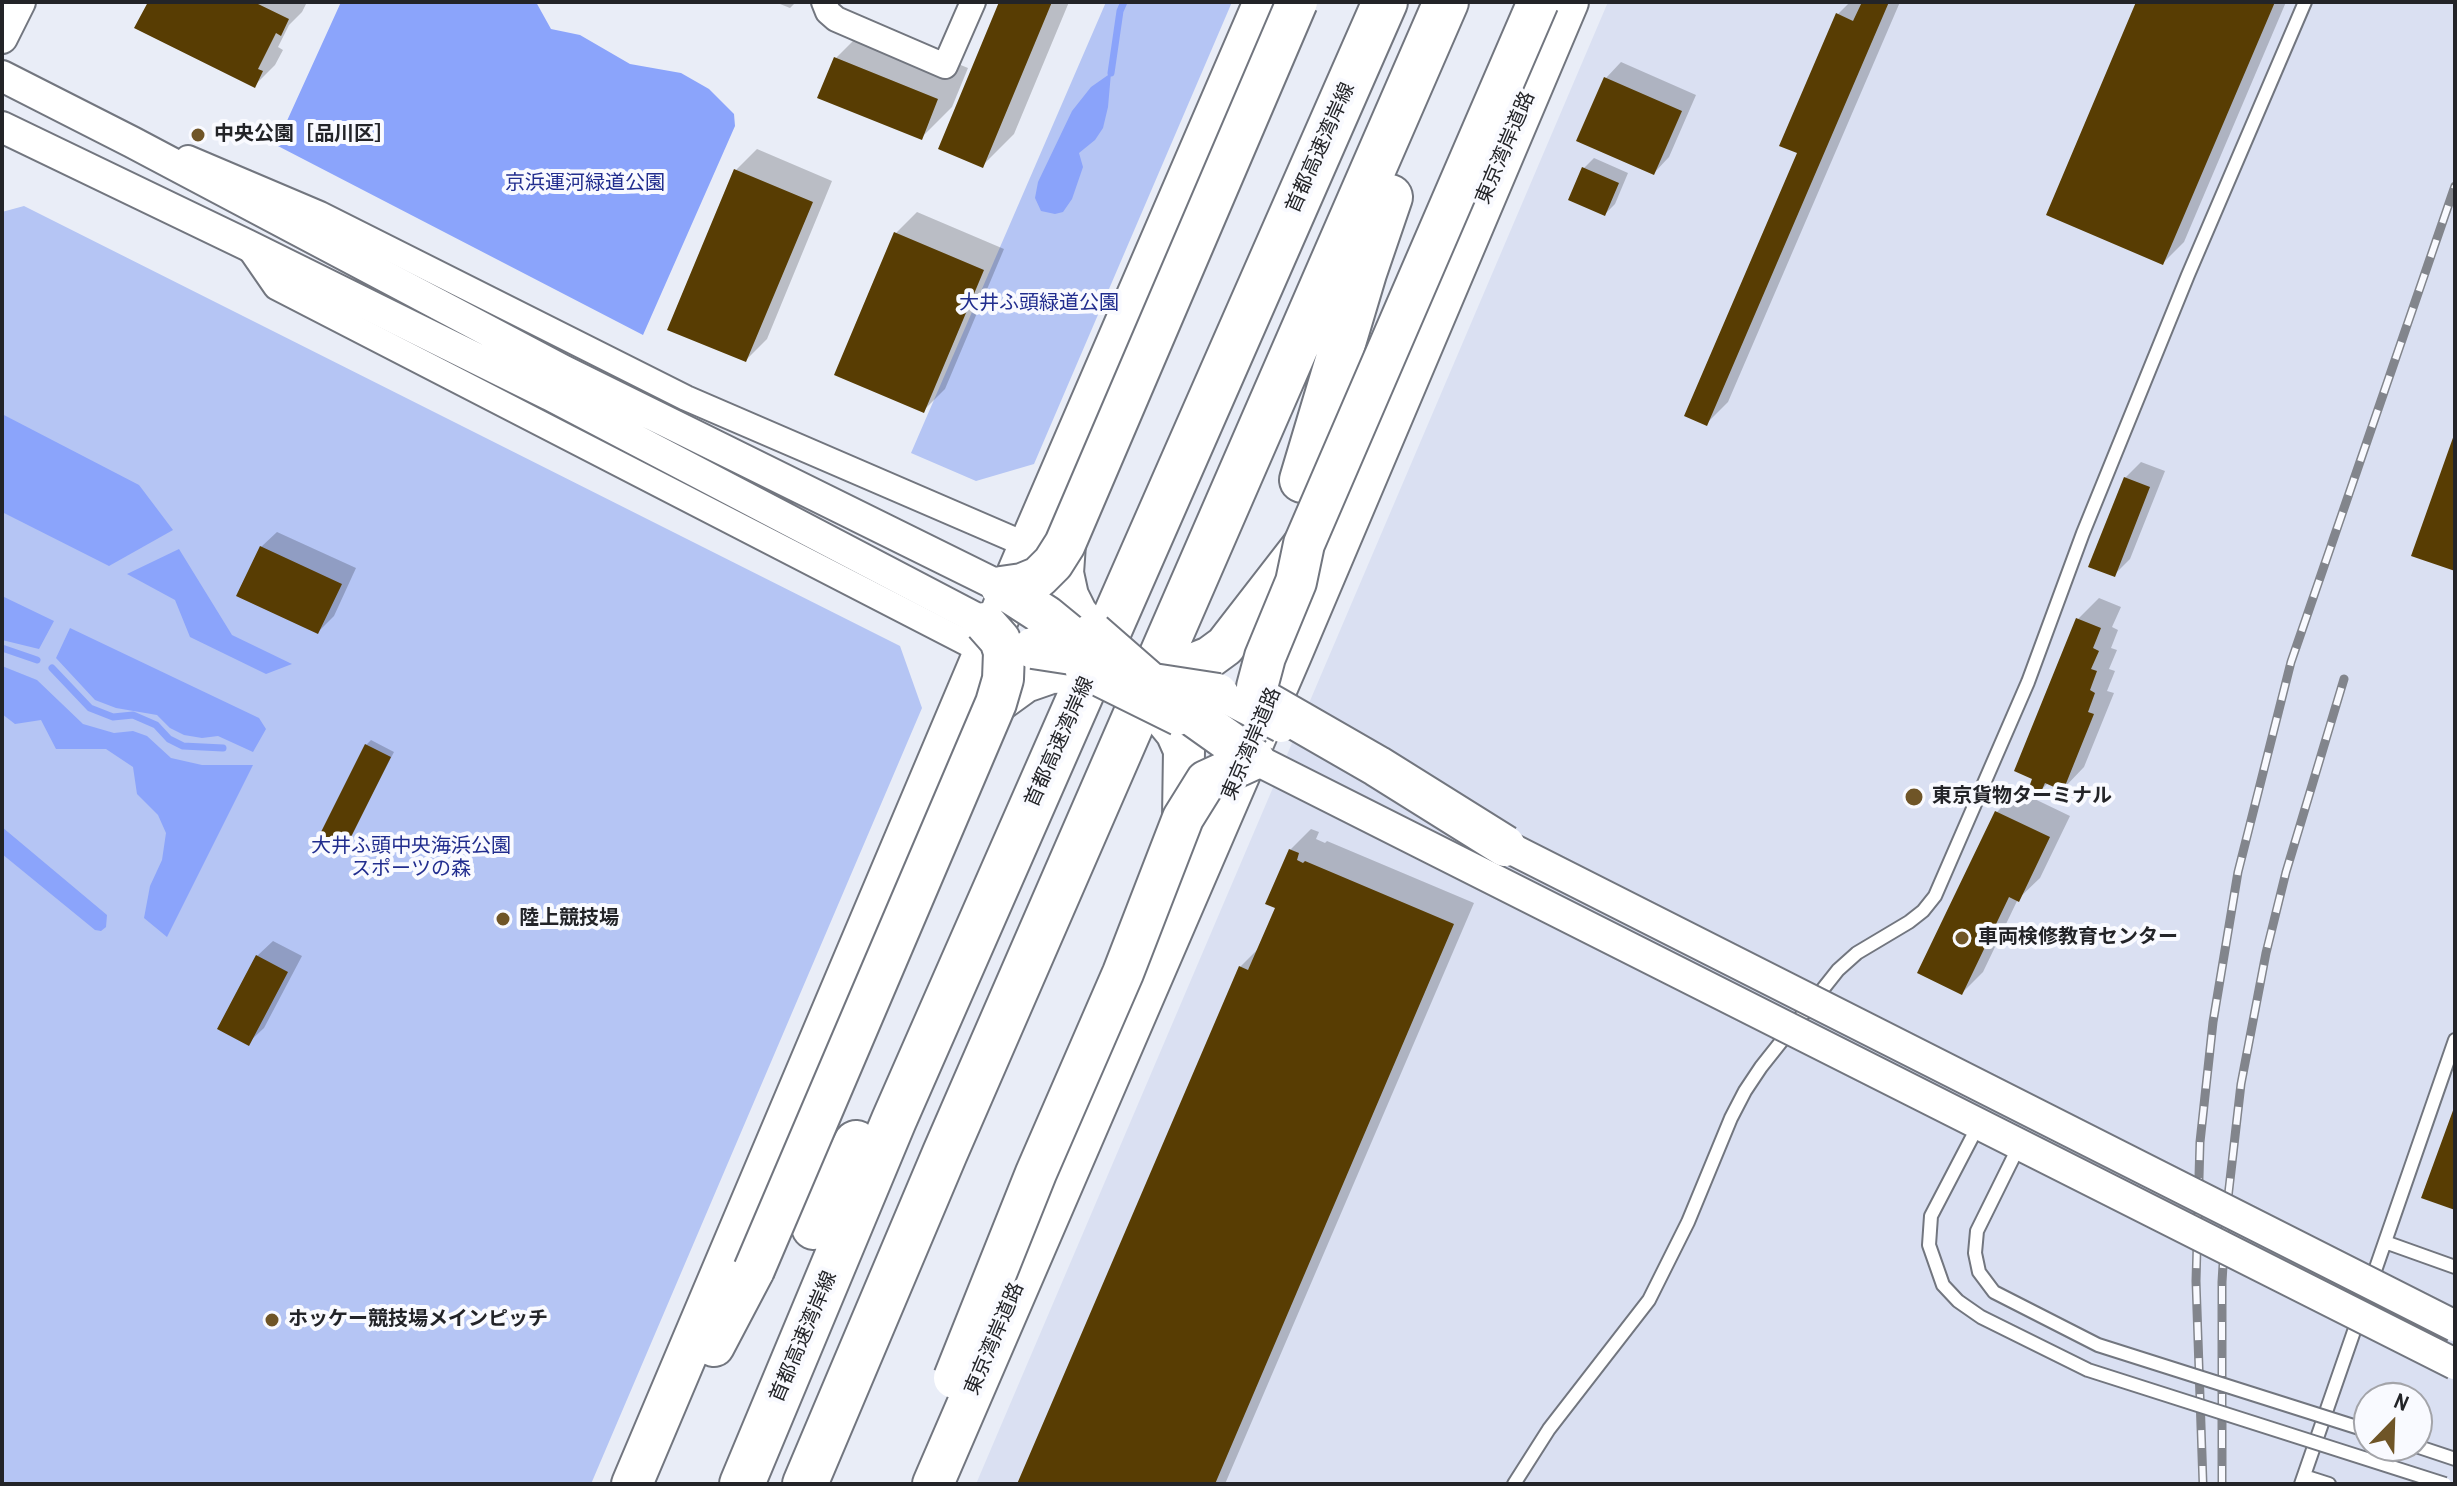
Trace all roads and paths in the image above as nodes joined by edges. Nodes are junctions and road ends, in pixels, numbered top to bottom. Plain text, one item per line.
1 (20, 2) edge
2 (824, 2) edge
3 (973, 2) edge
4 (1264, 2) edge
5 (1297, 2) edge
6 (1385, 2) edge
7 (1446, 2) edge
8 (1457, 2) edge
9 (1538, 2) edge
10 (1568, 2) edge
11 (2305, 2) edge
12 (2, 38) edge
13 (2, 76) edge
14 (2, 127) edge
15 (132, 142) junction
16 (247, 245) junction
17 (557, 383) junction
18 (1302, 480) dead end
19 (1304, 544) junction
20 (1047, 545) junction
21 (1001, 587) junction
22 (985, 638) junction
23 (1033, 648) joint
24 (1124, 671) junction
25 (1218, 694) joint
26 (996, 703) junction
27 (1254, 759) junction
28 (1034, 801) junction
29 (1183, 818) junction
30 (1505, 846) junction
31 (2455, 1040) edge
32 (1979, 1124) junction
33 (2020, 1144) junction
34 (814, 1227) dead end
35 (2385, 1242) junction
36 (2455, 1267) edge
37 (2455, 1326) edge
38 (2455, 1364) edge
39 (2353, 1426) edge
40 (2433, 1452) edge
41 (2455, 1459) edge
42 (2303, 1480) edge
43 (632, 1484) edge
44 (641, 1484) edge
45 (742, 1484) edge
46 (805, 1484) edge
47 (913, 1484) edge
48 (933, 1484) edge
49 (1514, 1484) edge
50 (2329, 1484) edge
51 (2445, 1484) edge

1 - 12 street
2 - 3 street
4 - 20 highway
5 - 20 highway, bridge
6 - 28 highway, 首都高速湾岸線
7 - 46 highway
8 - 18 highway
9 - 19 highway, bridge
10 - 48 highway, 東京湾岸道路
11 - 49 lane
13 - 15 street
14 - 16 street
15 - 17 street
15 - 20 street
16 - 17 street
16 - 22 street
17 - 21 street
17 - 22 street
19 - 24 highway
19 - 30 highway, bridge
20 - 21 highway, bridge
20 - 22 highway
20 - 24 highway
21 - 24 highway, bridge
22 - 23 street, bridge
22 - 26 highway, bridge
22 - 43 highway
23 - 24 highway, bridge
24 - 25 highway, bridge
24 - 26 highway
24 - 27 highway, bridge
24 - 29 highway, bridge
25 - 30 street, bridge
26 - 44 highway, bridge
27 - 29 highway, bridge
27 - 32 street, bridge
28 - 34 highway
28 - 45 highway, 首都高速湾岸線
29 - 47 highway, bridge
30 - 37 street, bridge
31 - 35 lane
32 - 33 street, bridge
32 - 51 lane, bridge
33 - 38 street, bridge
33 - 39 lane, bridge
35 - 36 lane
35 - 42 lane
40 - 41 lane
42 - 50 lane

